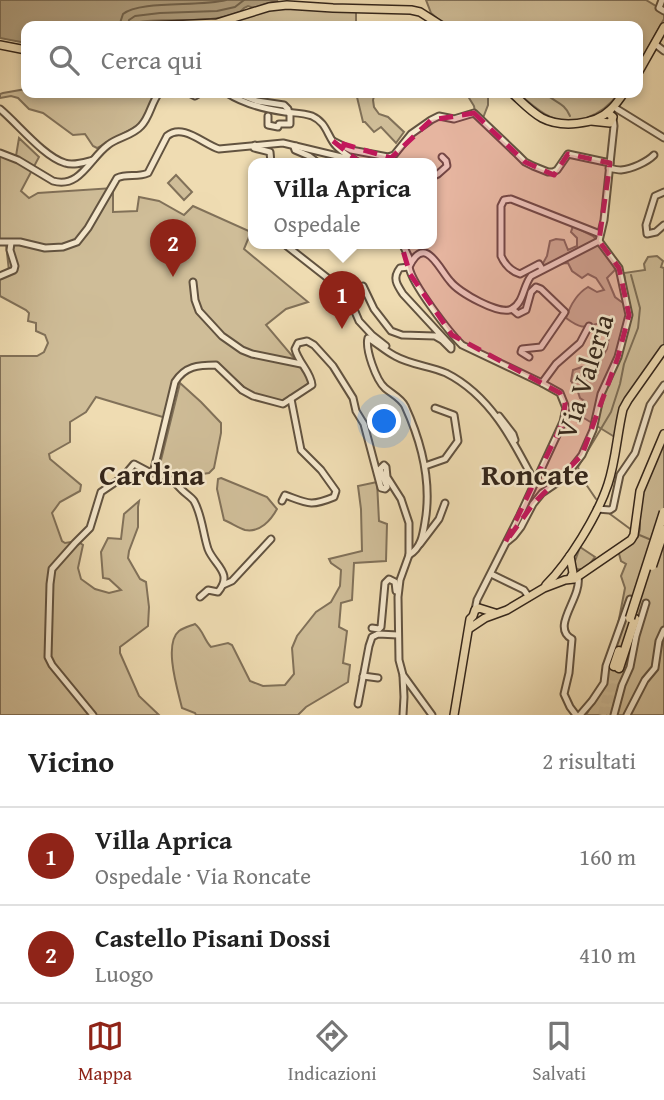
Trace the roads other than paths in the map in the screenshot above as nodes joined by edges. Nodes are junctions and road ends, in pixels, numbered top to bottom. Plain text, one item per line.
1 (663, 0) edge
2 (664, 11) edge
3 (224, 21) edge
4 (434, 21) edge
5 (664, 27) edge
6 (655, 44) junction
7 (0, 45) edge
8 (21, 49) edge
9 (664, 51) edge
10 (643, 64) edge
11 (156, 98) edge
12 (235, 98) edge
13 (249, 98) edge
14 (518, 98) edge
15 (622, 98) edge
16 (622, 98) edge
17 (0, 109) edge
18 (617, 109) junction
19 (290, 113) junction
20 (268, 116) dead end
21 (608, 118) junction
22 (664, 138) edge
23 (333, 141) junction
24 (255, 145) junction
25 (296, 146) junction
26 (0, 153) edge
27 (654, 155) dead end
28 (442, 157) dead end
29 (271, 158) edge
30 (312, 158) edge
31 (345, 158) edge
32 (353, 158) edge
33 (93, 160) junction
34 (609, 166) junction
35 (437, 174) edge
36 (664, 192) edge
37 (664, 223) edge
38 (600, 237) junction
39 (0, 242) edge
40 (11, 243) junction
41 (291, 249) edge
42 (404, 249) edge
43 (410, 265) junction
44 (542, 269) junction
45 (0, 276) edge
46 (193, 282) dead end
47 (363, 286) dead end
48 (512, 309) junction
49 (589, 326) dead end
50 (664, 349) edge
51 (529, 357) dead end
52 (301, 364) junction
53 (542, 383) junction
54 (664, 385) edge
55 (291, 399) junction
56 (435, 408) dead end
57 (664, 434) edge
58 (516, 446) junction
59 (524, 463) junction
60 (425, 466) junction
61 (155, 473) junction
62 (538, 474) junction
63 (534, 482) junction
64 (282, 501) dead end
65 (445, 503) dead end
66 (597, 509) junction
67 (664, 512) edge
68 (664, 530) edge
69 (271, 539) dead end
70 (505, 543) junction
71 (418, 547) junction
72 (409, 555) junction
73 (570, 556) junction
74 (572, 569) junction
75 (560, 570) junction
76 (491, 574) junction
77 (574, 577) junction
78 (223, 585) junction
79 (544, 588) junction
80 (201, 597) dead end
81 (529, 597) junction
82 (630, 599) dead end
83 (646, 603) dead end
84 (480, 614) junction
85 (399, 618) junction
86 (632, 618) junction
87 (372, 628) dead end
88 (664, 630) edge
89 (398, 635) junction
90 (616, 667) tunnel mouth
91 (403, 675) junction
92 (363, 676) junction
93 (379, 678) dead end
94 (358, 704) dead end
95 (93, 715) edge
96 (403, 715) edge
97 (432, 715) edge
98 (454, 715) edge
99 (578, 715) edge
100 (614, 715) edge
101 (627, 715) edge

1 - 2 street
3 - 4 main road
5 - 6 main road
6 - 9 street
6 - 10 main road
7 - 8 main road
11 - 33 street
12 - 19 street
13 - 19 street
14 - 21 main road
15 - 18 main road
16 - 21 main road
17 - 33 street
18 - 21 main road
18 - 22 street
19 - 20 street
19 - 23 street
21 - 34 street
23 - 32 street
23 - 34 street
24 - 25 street
24 - 29 street
24 - 40 street
25 - 30 street
25 - 31 street
26 - 33 street
27 - 34 street
28 - 35 street
34 - 38 street
36 - 37 street
38 - 44 street
38 - 44 street
38 - 70 street, Via Valeria
39 - 40 street
40 - 45 street
41 - 58 street
42 - 43 street
43 - 47 street
43 - 48 street
43 - 53 street
44 - 48 street
46 - 52 street
48 - 51 street
49 - 53 street
50 - 66 main road
52 - 55 street
52 - 72 street
53 - 62 street
54 - 66 street
55 - 61 street
55 - 64 street
56 - 60 street
57 - 77 main road
58 - 59 street
58 - 60 street
59 - 62 street
59 - 63 street
60 - 71 street
61 - 78 street
61 - 95 street
62 - 63 street
63 - 70 street
65 - 71 street
66 - 73 main road
67 - 86 highway, bridge
68 - 86 highway, bridge
69 - 78 street
70 - 76 street
71 - 72 street
72 - 85 street
73 - 74 main road
73 - 75 main road
74 - 75 main road
74 - 77 main road
75 - 77 main road
75 - 79 main road
76 - 81 street
76 - 84 street
77 - 79 main road
77 - 99 street
78 - 80 street
79 - 81 main road
81 - 84 main road
82 - 99 street
83 - 100 street
84 - 98 main road
85 - 87 street
85 - 89 street
86 - 90 highway
88 - 101 street
89 - 91 street
89 - 92 street
91 - 96 street
91 - 97 street
92 - 93 street
92 - 94 street

